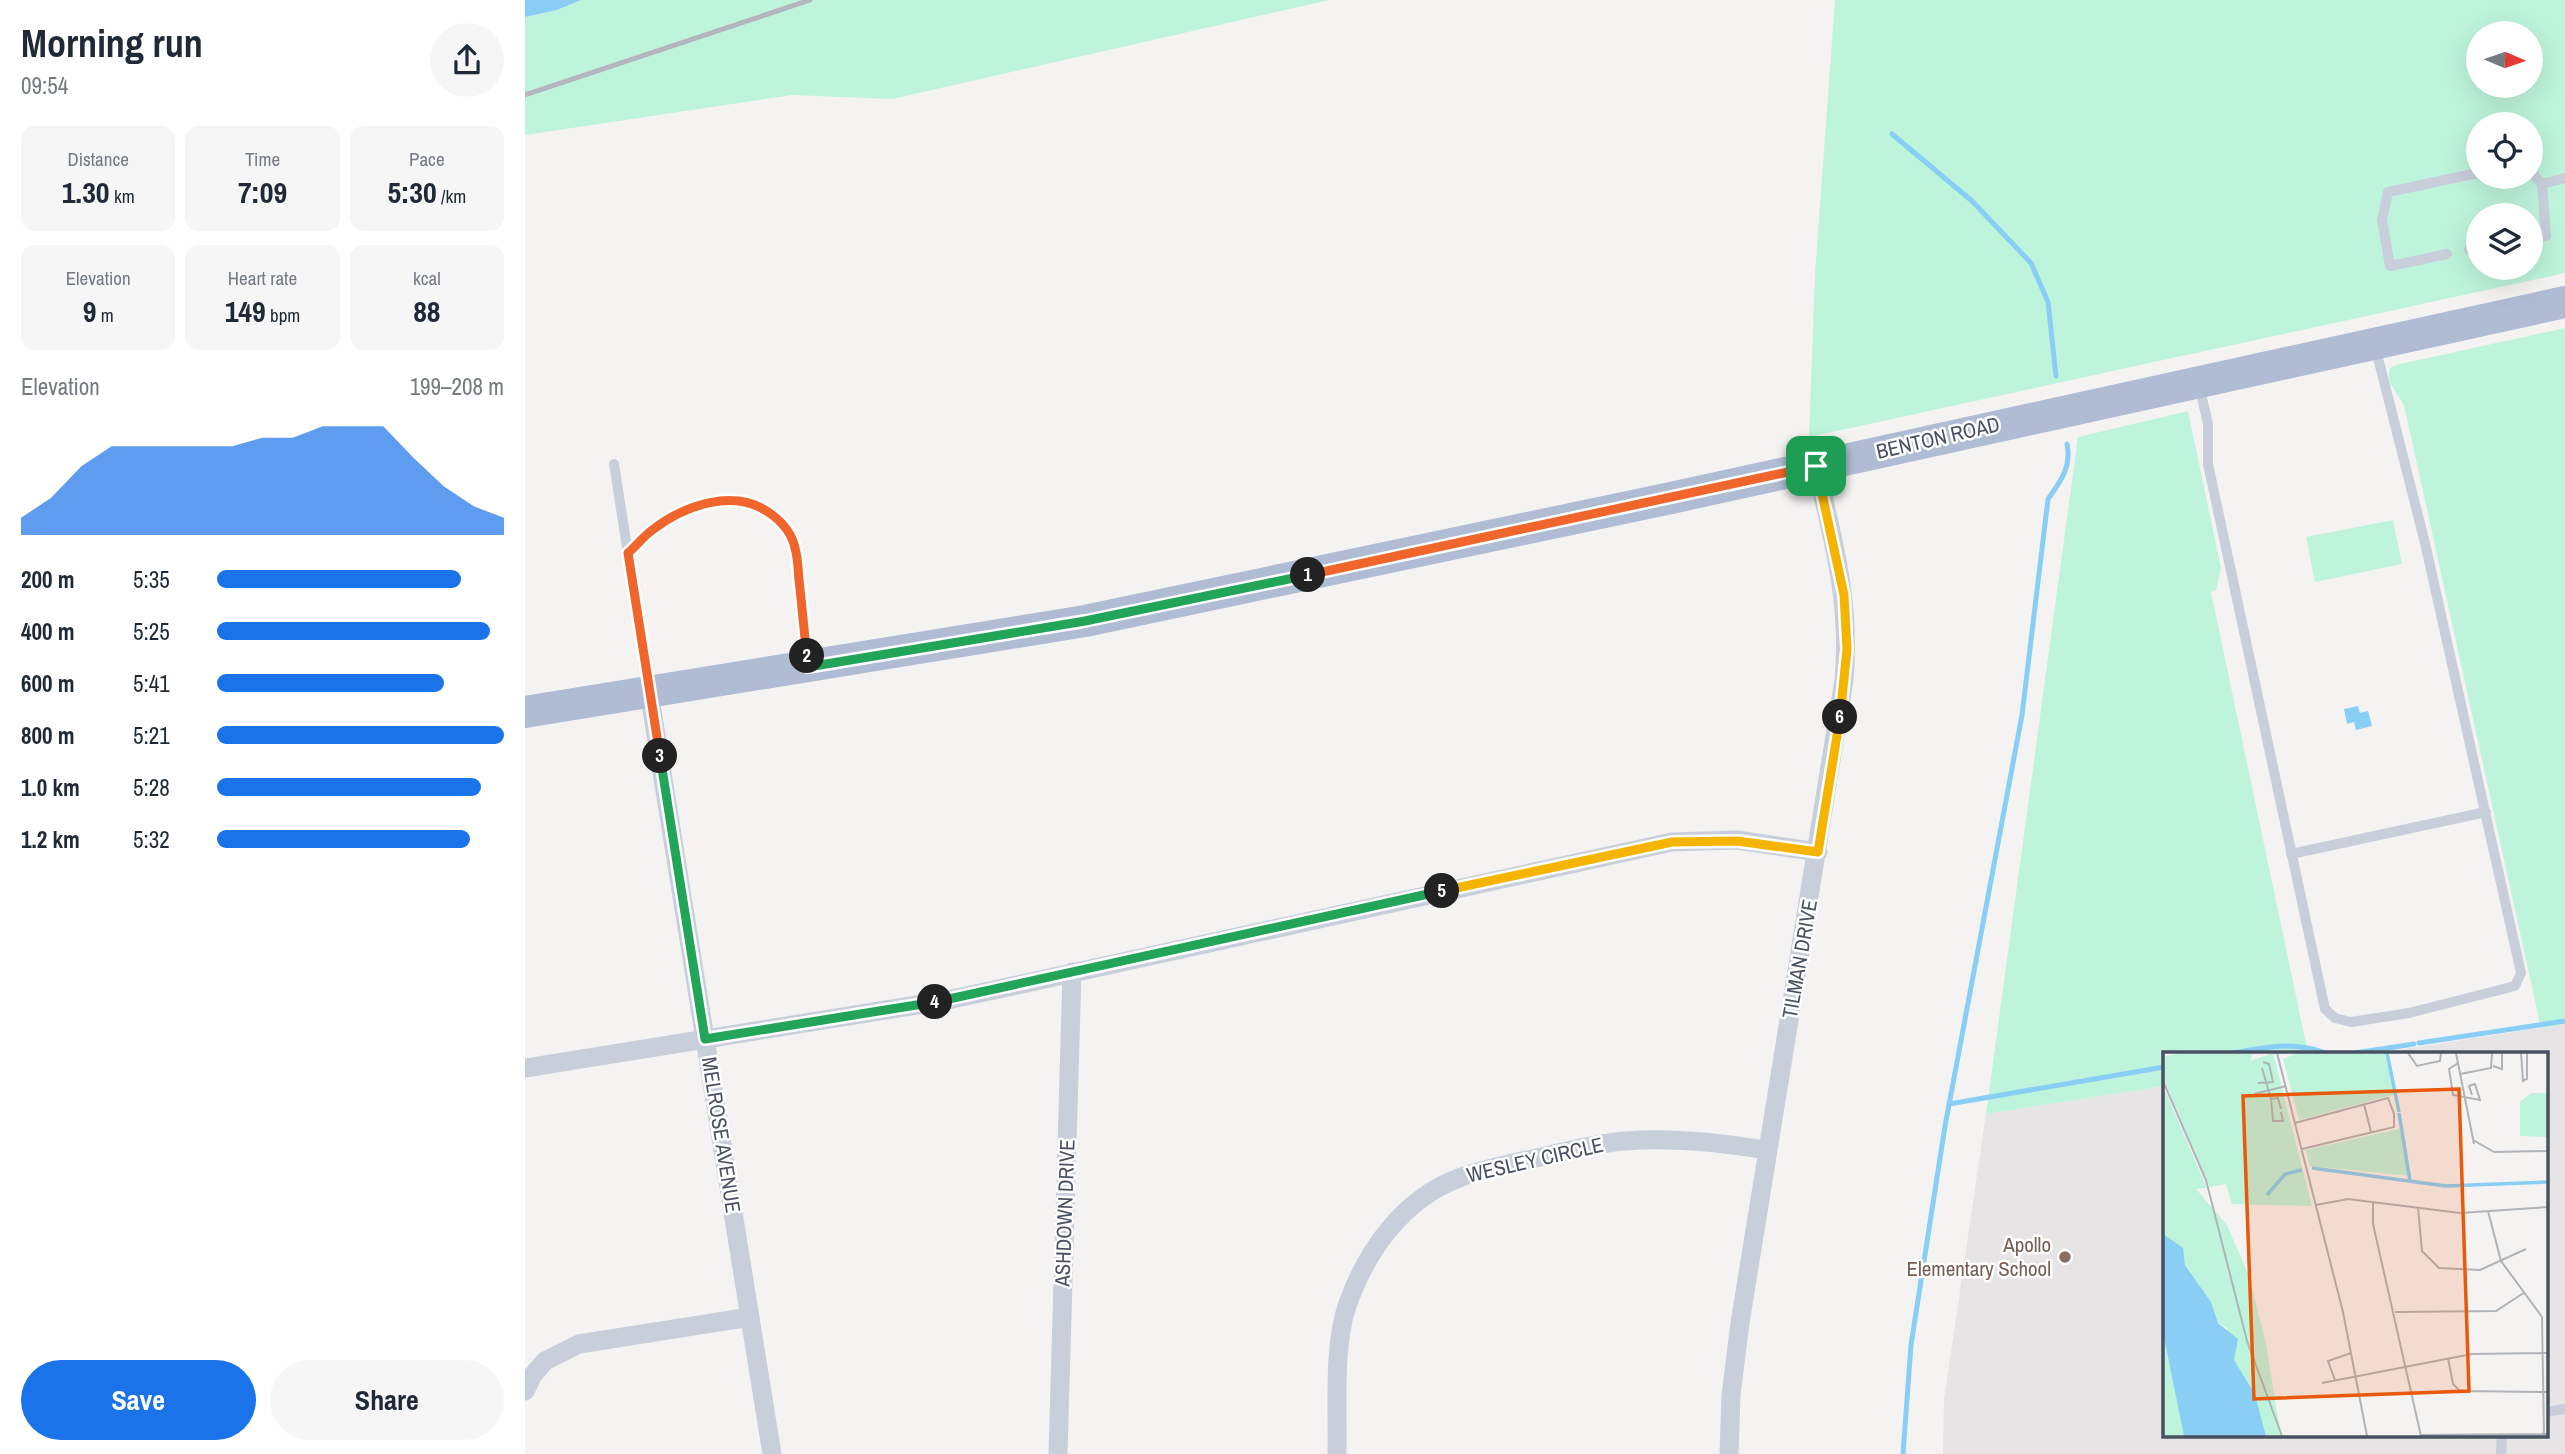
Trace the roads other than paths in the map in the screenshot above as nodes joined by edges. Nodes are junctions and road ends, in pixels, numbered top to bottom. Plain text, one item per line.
1 (2466, 176) edge
2 (2565, 178) edge
3 (2543, 184) edge
4 (2542, 189) edge
5 (2543, 237) edge
6 (2447, 254) dead end
7 (2565, 302) edge
8 (2374, 343) junction
9 (2198, 381) junction
10 (614, 464) dead end
11 (1816, 466) junction
12 (628, 553) junction
13 (808, 667) junction
14 (649, 692) junction
15 (525, 712) edge
16 (2486, 812) junction
17 (1818, 852) junction
18 (2291, 854) junction
19 (1072, 972) junction
20 (705, 1039) junction
21 (525, 1068) edge
22 (1767, 1150) junction
23 (750, 1317) junction
24 (525, 1391) edge
25 (2565, 1409) edge
26 (2547, 1412) edge
27 (2503, 1436) edge
28 (772, 1454) edge
29 (1058, 1454) edge
30 (1336, 1454) edge
31 (1729, 1454) edge
32 (2501, 1454) edge

1 - 6 lane
2 - 3 lane
4 - 5 lane
7 - 8 main road, BENTON ROAD
8 - 9 main road, BENTON ROAD
8 - 16 lane
9 - 11 main road, BENTON ROAD
9 - 18 lane
10 - 12 lane
11 - 13 main road, BENTON ROAD
11 - 17 street, TILMAN DRIVE
12 - 13 lane
12 - 14 lane
13 - 14 main road, BENTON ROAD
14 - 15 main road, BENTON ROAD
14 - 20 street, MELROSE AVENUE
16 - 18 lane
16 - 18 lane
17 - 19 street
17 - 22 street, TILMAN DRIVE
19 - 20 street
19 - 29 street, ASHDOWN DRIVE
20 - 21 street
20 - 23 street, MELROSE AVENUE
22 - 30 street, WESLEY CIRCLE
22 - 31 street, TILMAN DRIVE
23 - 24 street
23 - 28 street, MELROSE AVENUE
25 - 26 lane
27 - 32 lane

